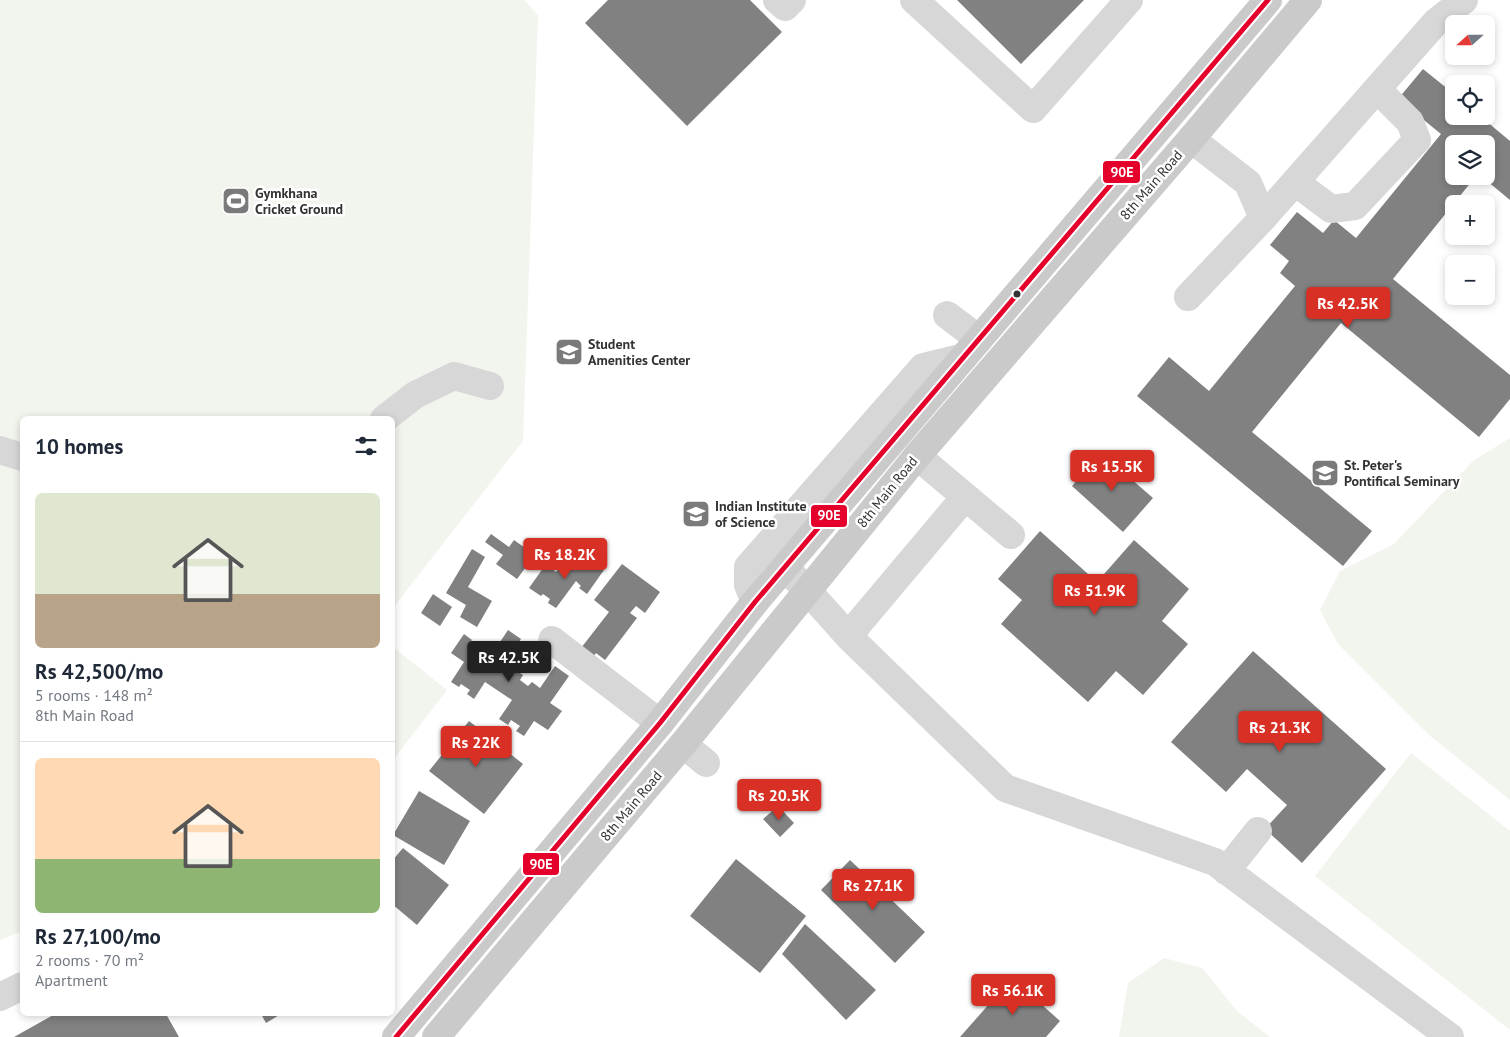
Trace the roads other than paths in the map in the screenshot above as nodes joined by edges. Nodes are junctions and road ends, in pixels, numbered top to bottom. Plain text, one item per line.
1 (778, 0) edge
2 (792, 0) edge
3 (914, 0) edge
4 (1128, 0) edge
5 (1268, 0) edge
6 (1308, 0) edge
7 (1464, 0) edge
8 (1377, 89) junction
9 (1191, 139) junction
10 (1295, 182) junction
11 (1263, 218) junction
12 (1188, 297) dead end
13 (947, 315) dead end
14 (972, 348) junction
15 (490, 386) dead end
16 (388, 416) edge
17 (0, 450) edge
18 (20, 456) edge
19 (917, 456) junction
20 (965, 497) junction
21 (1011, 536) dead end
22 (785, 568) junction
23 (807, 590) junction
24 (755, 602) junction
25 (849, 637) junction
26 (552, 640) dead end
27 (660, 723) junction
28 (683, 744) junction
29 (706, 763) dead end
30 (1258, 832) dead end
31 (1226, 871) junction
32 (20, 987) edge
33 (0, 997) edge
34 (396, 1037) edge
35 (436, 1037) edge
36 (1450, 1037) edge

1 - 2 street
3 - 4 street
5 - 14 main road, 8th Main Road
6 - 9 main road, 8th Main Road
7 - 8 street
8 - 10 street
8 - 10 street
9 - 11 street
9 - 19 main road, 8th Main Road
10 - 11 street
11 - 12 street
13 - 14 street
14 - 22 main road, 8th Main Road
14 - 24 street
15 - 16 street
17 - 18 street
19 - 20 street
19 - 23 main road, 8th Main Road
20 - 21 street
20 - 25 street
22 - 23 street
22 - 24 main road, 8th Main Road
23 - 25 street
23 - 28 main road, 8th Main Road
24 - 27 main road, 8th Main Road
25 - 31 street
26 - 27 street
27 - 28 main road
27 - 34 main road, 8th Main Road
28 - 29 street
28 - 35 main road, 8th Main Road
30 - 31 street
31 - 36 street
32 - 33 street

